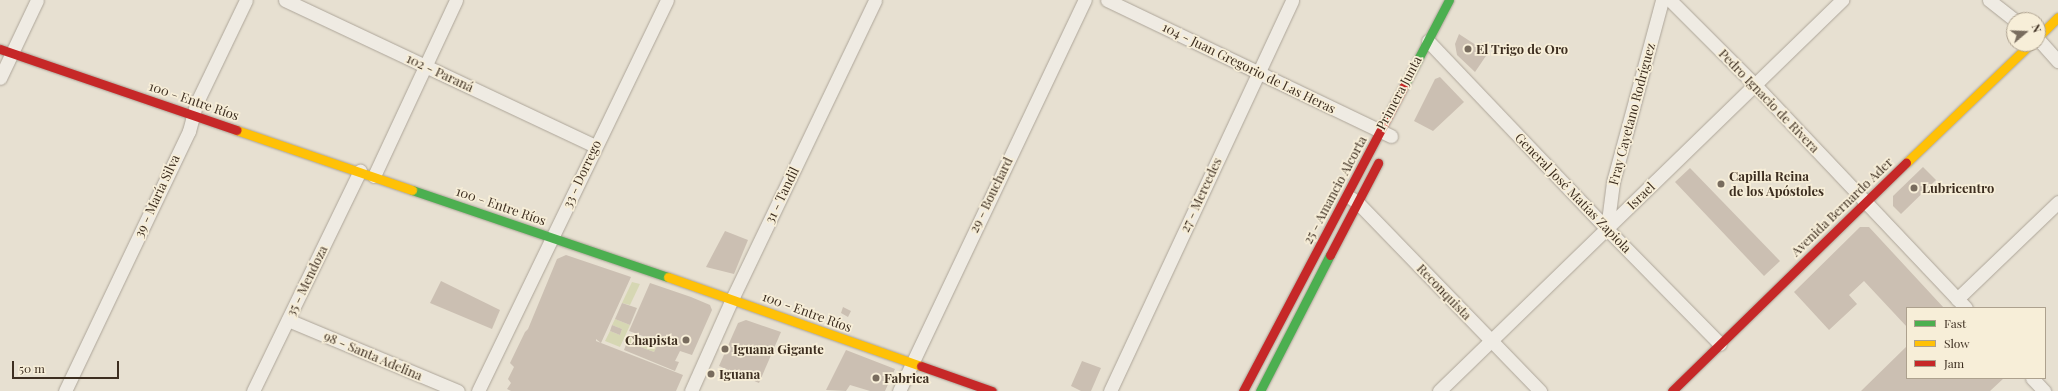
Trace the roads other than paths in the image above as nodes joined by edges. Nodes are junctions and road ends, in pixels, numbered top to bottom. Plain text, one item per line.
1 (37, 0) edge
2 (246, 0) edge
3 (285, 0) edge
4 (456, 0) edge
5 (667, 0) edge
6 (875, 0) edge
7 (1085, 0) edge
8 (1107, 0) edge
9 (1292, 0) edge
10 (1449, 0) edge
11 (1662, 0) edge
12 (1670, 0) edge
13 (1842, 0) edge
14 (1989, 0) edge
15 (2006, 13) edge
16 (2058, 17) edge
17 (2046, 30) edge
18 (1434, 47) junction
19 (2046, 47) edge
20 (6, 51) edge
21 (2022, 52) edge
22 (2058, 61) edge
23 (424, 66) junction
24 (1258, 72) junction
25 (0, 78) edge
26 (1755, 85) junction
27 (193, 114) junction
28 (1389, 134) junction
29 (595, 146) junction
30 (1381, 156) dead end
31 (360, 171) junction
32 (374, 176) junction
33 (1346, 196) junction
34 (1865, 202) junction
35 (2058, 202) edge
36 (1358, 203) junction
37 (1606, 229) junction
38 (552, 237) junction
39 (732, 299) junction
40 (1961, 303) edge
41 (288, 320) junction
42 (1490, 341) junction
43 (1720, 344) junction
44 (911, 363) junction
45 (2033, 379) edge
46 (65, 391) edge
47 (253, 391) edge
48 (458, 391) edge
49 (478, 391) edge
50 (691, 391) edge
51 (899, 391) edge
52 (992, 391) edge
53 (1110, 391) edge
54 (1243, 391) edge
55 (1260, 391) edge
56 (1439, 391) edge
57 (1540, 391) edge
58 (1672, 391) edge
59 (2044, 391) edge

1 - 20 street
2 - 27 street, 39 - María Silva
3 - 23 street, 102 - Paraná
4 - 23 street
5 - 29 street, 33 - Dorrego
6 - 39 street, 31 - Tandil
7 - 44 street, 29 - Bouchard
8 - 24 street, 104 - Juan Gregorio de Las Heras
9 - 24 street, 27 - Mercedes
10 - 18 main road, 25 - Amancio Alcorta
11 - 37 street, Fray Cayetano Rodríguez
12 - 26 street, Pedro Ignacio de Rivera
13 - 26 street, Israel
14 - 15 street
16 - 17 main road
18 - 28 main road, 25 - Amancio Alcorta
18 - 37 street, General José Matías Zapiola
19 - 22 street
20 - 25 street
20 - 27 main road, 100 - Entre Ríos
21 - 34 main road, Avenida Bernardo Ader
23 - 29 street, 102 - Paraná
23 - 32 street
24 - 28 street, 104 - Juan Gregorio de Las Heras
24 - 53 street, 27 - Mercedes
26 - 34 street, Pedro Ignacio de Rivera
26 - 37 street, Israel
27 - 31 main road, 100 - Entre Ríos
27 - 46 street, 39 - María Silva
28 - 33 main road, 25 - Amancio Alcorta
29 - 38 street, 33 - Dorrego
30 - 36 main road
31 - 32 main road, 100 - Entre Ríos
31 - 41 street, 35 - Mendoza
32 - 38 main road, 100 - Entre Ríos
33 - 36 street, Reconquista
33 - 54 main road, 25 - Amancio Alcorta
34 - 40 street, Pedro Ignacio de Rivera
34 - 43 main road, Avenida Bernardo Ader
35 - 40 street
36 - 42 street, Reconquista
36 - 55 main road
37 - 42 street, Israel
37 - 43 street, General José Matías Zapiola
38 - 39 main road, 100 - Entre Ríos
38 - 49 street, 33 - Dorrego
39 - 44 main road, 100 - Entre Ríos
39 - 50 street, 31 - Tandil
41 - 47 street, 35 - Mendoza
41 - 48 street, 98 - Santa Adelina
42 - 56 street, Israel
42 - 57 street, Reconquista
43 - 58 main road, Avenida Bernardo Ader
44 - 51 street, 29 - Bouchard
44 - 52 main road, 100 - Entre Ríos
45 - 59 street

